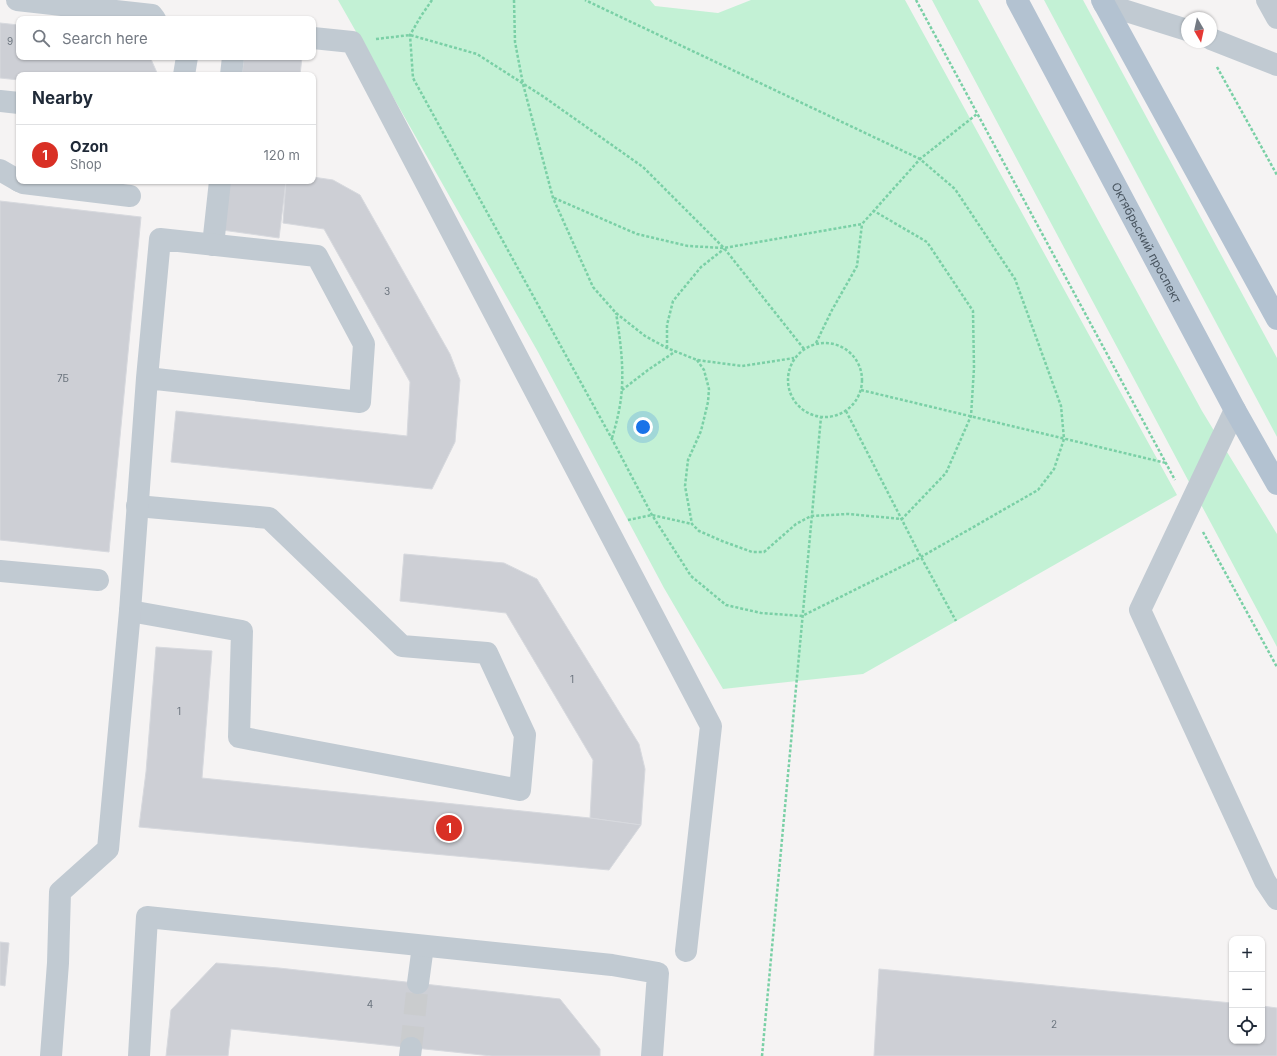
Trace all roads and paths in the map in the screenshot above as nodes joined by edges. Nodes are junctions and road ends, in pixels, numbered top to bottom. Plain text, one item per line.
1 (17, 0) edge
2 (432, 0) edge
3 (514, 0) edge
4 (585, 0) edge
5 (916, 0) edge
6 (1017, 0) edge
7 (1267, 0) edge
8 (1103, 2) edge
9 (153, 16) edge
10 (1277, 18) edge
11 (1181, 28) edge
12 (410, 35) junction
13 (316, 38) edge
14 (1217, 41) edge
15 (352, 42) junction
16 (186, 60) edge
17 (233, 60) edge
18 (1215, 62) dead end
19 (1277, 65) edge
20 (184, 72) edge
21 (231, 72) edge
22 (523, 84) junction
23 (0, 101) edge
24 (16, 103) edge
25 (977, 114) junction
26 (920, 159) junction
27 (0, 170) edge
28 (1277, 175) edge
29 (16, 179) edge
30 (23, 184) edge
31 (220, 184) edge
32 (130, 196) dead end
33 (553, 198) junction
34 (874, 211) junction
35 (862, 224) junction
36 (213, 245) junction
37 (724, 248) junction
38 (616, 313) junction
39 (1277, 319) edge
40 (816, 344) junction
41 (667, 348) junction
42 (804, 349) junction
43 (676, 351) junction
44 (794, 358) junction
45 (697, 360) junction
46 (147, 378) junction
47 (622, 390) junction
48 (861, 390) junction
49 (1236, 410) junction
50 (846, 411) junction
51 (971, 416) junction
52 (820, 417) junction
53 (612, 439) junction
54 (1064, 439) junction
55 (1166, 463) junction
56 (1277, 484) edge
57 (137, 506) junction
58 (1189, 506) junction
59 (652, 515) junction
60 (812, 516) junction
61 (902, 519) junction
62 (605, 524) junction
63 (692, 524) junction
64 (921, 556) junction
65 (0, 571) edge
66 (98, 580) dead end
67 (130, 611) junction
68 (802, 616) junction
69 (956, 621) dead end
70 (1277, 667) edge
71 (1277, 899) edge
72 (423, 946) junction
73 (686, 951) dead end
74 (418, 983) tunnel mouth
75 (51, 1056) edge
76 (139, 1056) edge
77 (652, 1056) edge
78 (762, 1056) edge

1 - 9 street
2 - 12 path
3 - 22 path
4 - 26 path
5 - 25 path
6 - 49 main road, Октябрьский проспект
7 - 10 street
8 - 11 street
8 - 39 main road
12 - 15 path
12 - 22 path
12 - 53 path
13 - 15 street
14 - 19 street
15 - 62 street
16 - 20 street
17 - 21 street
18 - 28 path
22 - 33 path
22 - 37 path
23 - 24 street
25 - 26 path
25 - 55 path
26 - 34 path
26 - 54 path
27 - 29 street
30 - 32 street
31 - 36 street
33 - 37 path
33 - 38 path
34 - 35 path
34 - 51 path
35 - 37 path
35 - 40 path
36 - 46 street
36 - 46 street
37 - 41 path
37 - 42 path
38 - 41 path
38 - 47 path
40 - 42 path
40 - 48 path
41 - 43 path
42 - 44 path
43 - 45 path
43 - 47 path
44 - 45 path
44 - 52 path
45 - 63 path
46 - 57 street
47 - 53 path
48 - 50 path
48 - 51 path
49 - 56 main road, Октябрьский проспект
49 - 58 street
50 - 52 path
50 - 61 path
51 - 54 path
51 - 61 path
52 - 60 path
53 - 59 path
54 - 55 path
54 - 64 path
55 - 58 path
57 - 67 street
57 - 67 street
58 - 70 path
58 - 71 street
59 - 62 path
59 - 63 path
59 - 68 path
60 - 61 path
60 - 63 path
60 - 68 path
61 - 64 path
62 - 73 street
64 - 68 path
64 - 69 path
65 - 66 street
67 - 75 street
68 - 78 path
72 - 74 street
72 - 76 street
72 - 77 street

